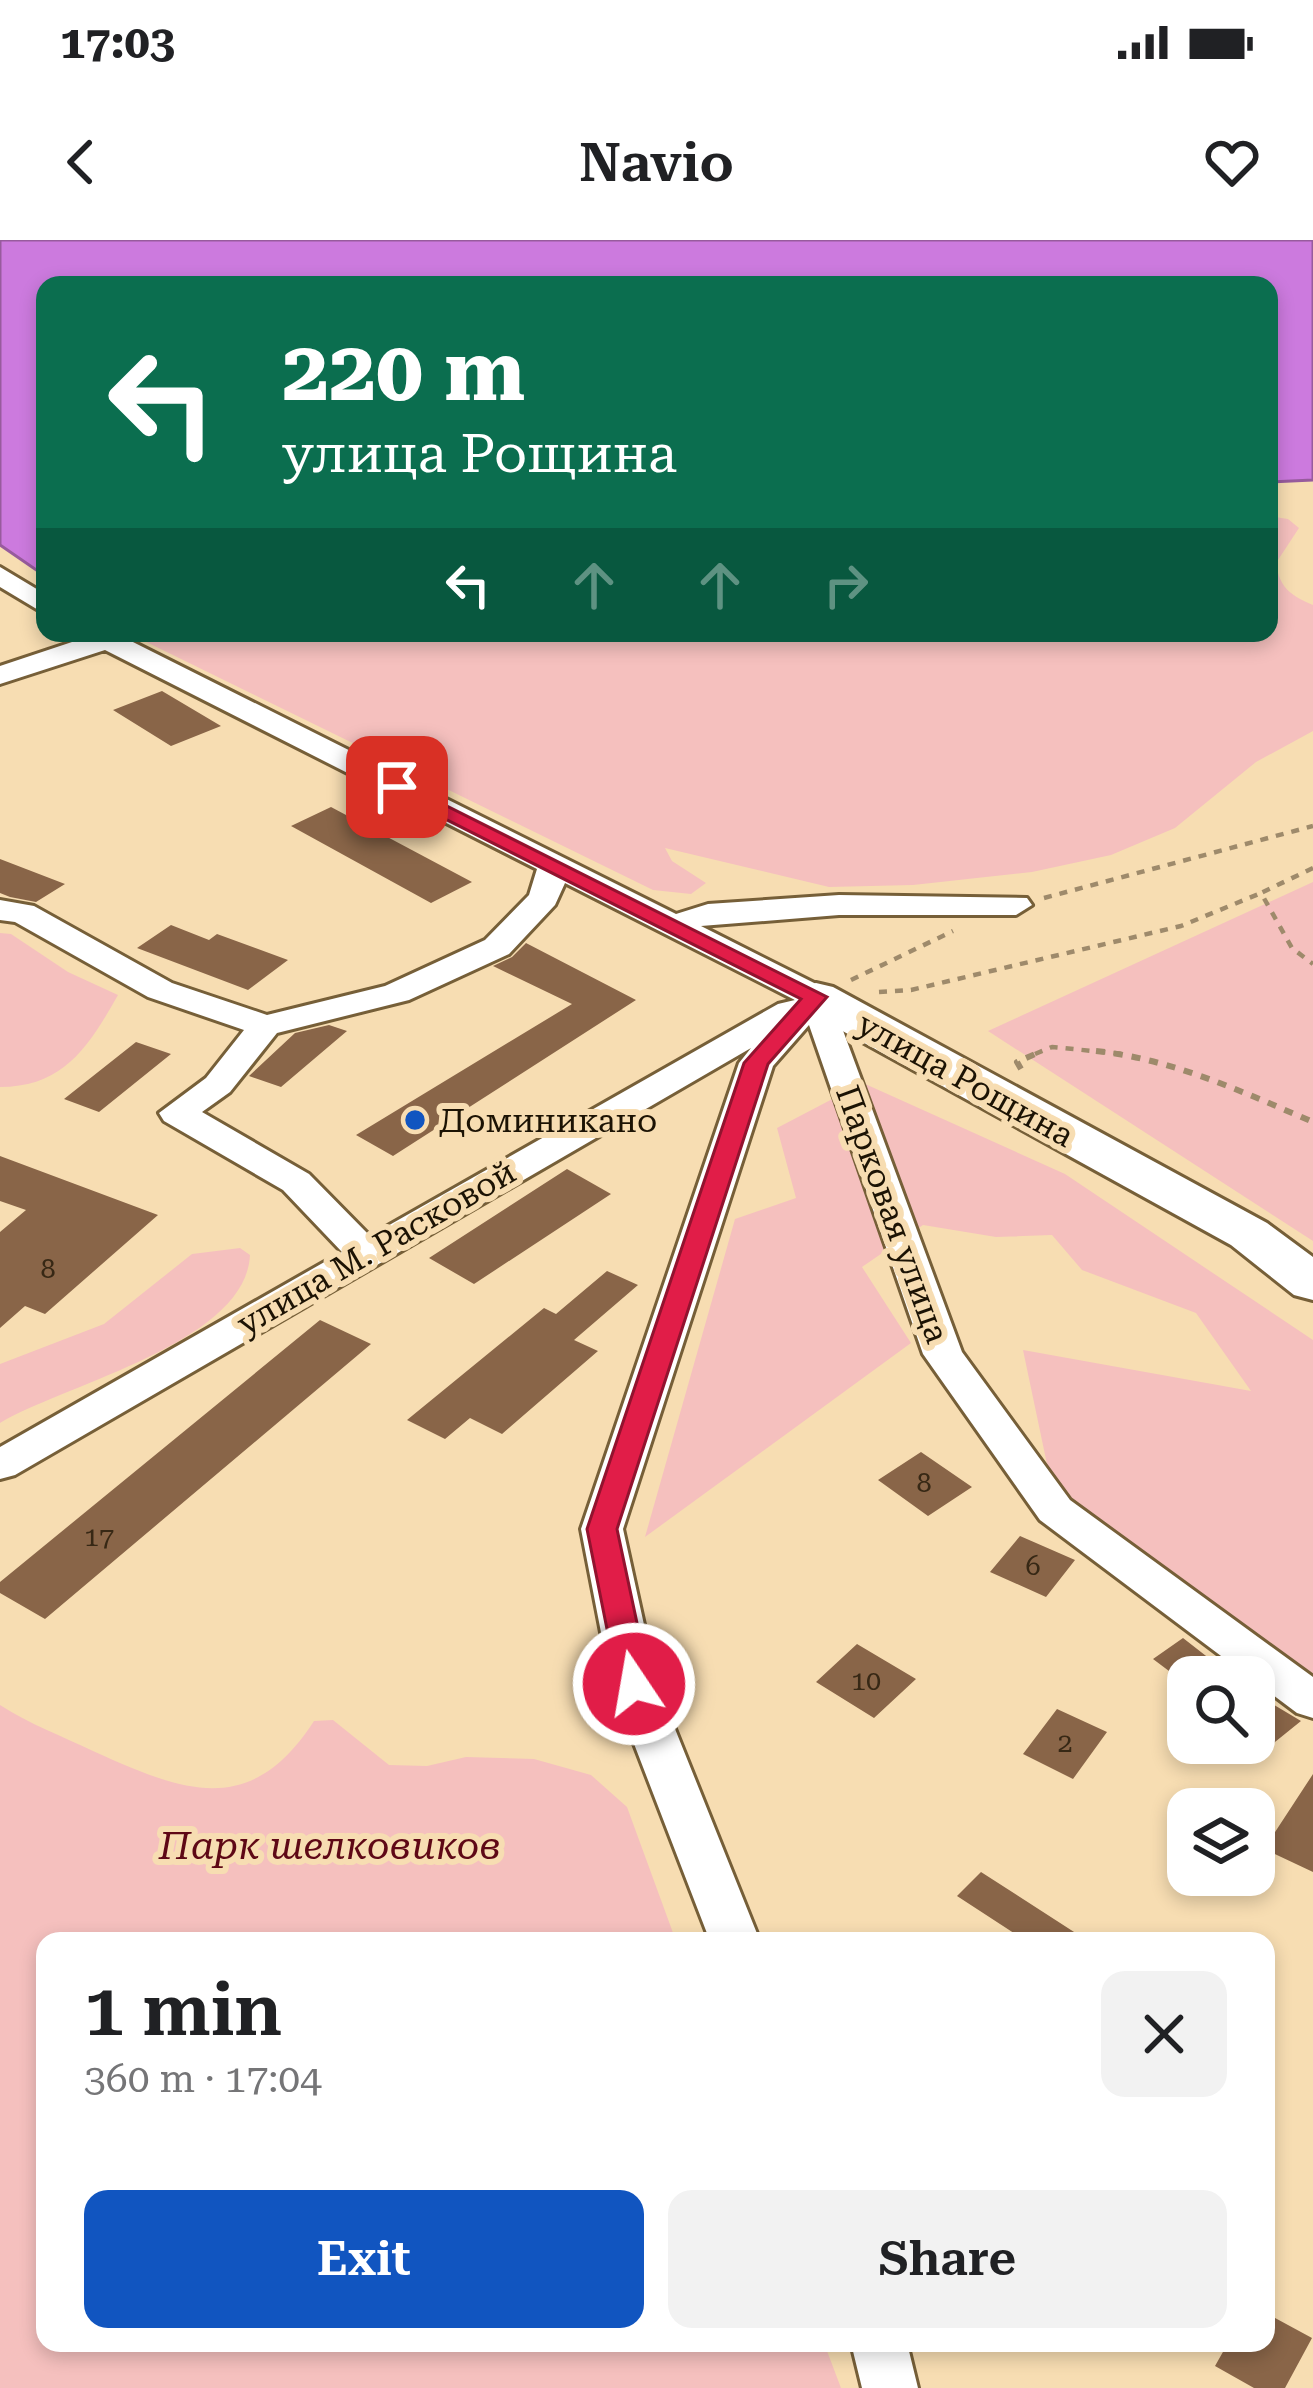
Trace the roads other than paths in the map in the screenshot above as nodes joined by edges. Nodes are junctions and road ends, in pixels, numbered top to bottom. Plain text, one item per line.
1 (0, 575) edge
2 (36, 600) edge
3 (88, 642) edge
4 (111, 642) edge
5 (0, 675) edge
6 (554, 866) junction
7 (1016, 905) road end
8 (0, 910) edge
9 (672, 925) junction
10 (816, 997) junction
11 (265, 1026) junction
12 (705, 1056) junction
13 (756, 1063) junction
14 (365, 1253) junction
15 (1313, 1283) edge
16 (0, 1466) edge
17 (1313, 1701) edge
18 (731, 1932) edge
19 (881, 2352) edge
20 (890, 2388) edge

1 - 2 street
3 - 5 street
4 - 6 street, улица Рощина
6 - 9 street, улица Рощина
6 - 11 street
7 - 9 street
8 - 11 street
9 - 10 street, улица Рощина
10 - 12 street, улица М. Расковой
10 - 13 street
10 - 15 street, улица Рощина
10 - 17 street, Парковая улица
11 - 14 street
12 - 13 street
12 - 14 street, улица М. Расковой
13 - 18 street
14 - 16 street, улица М. Расковой
19 - 20 street

